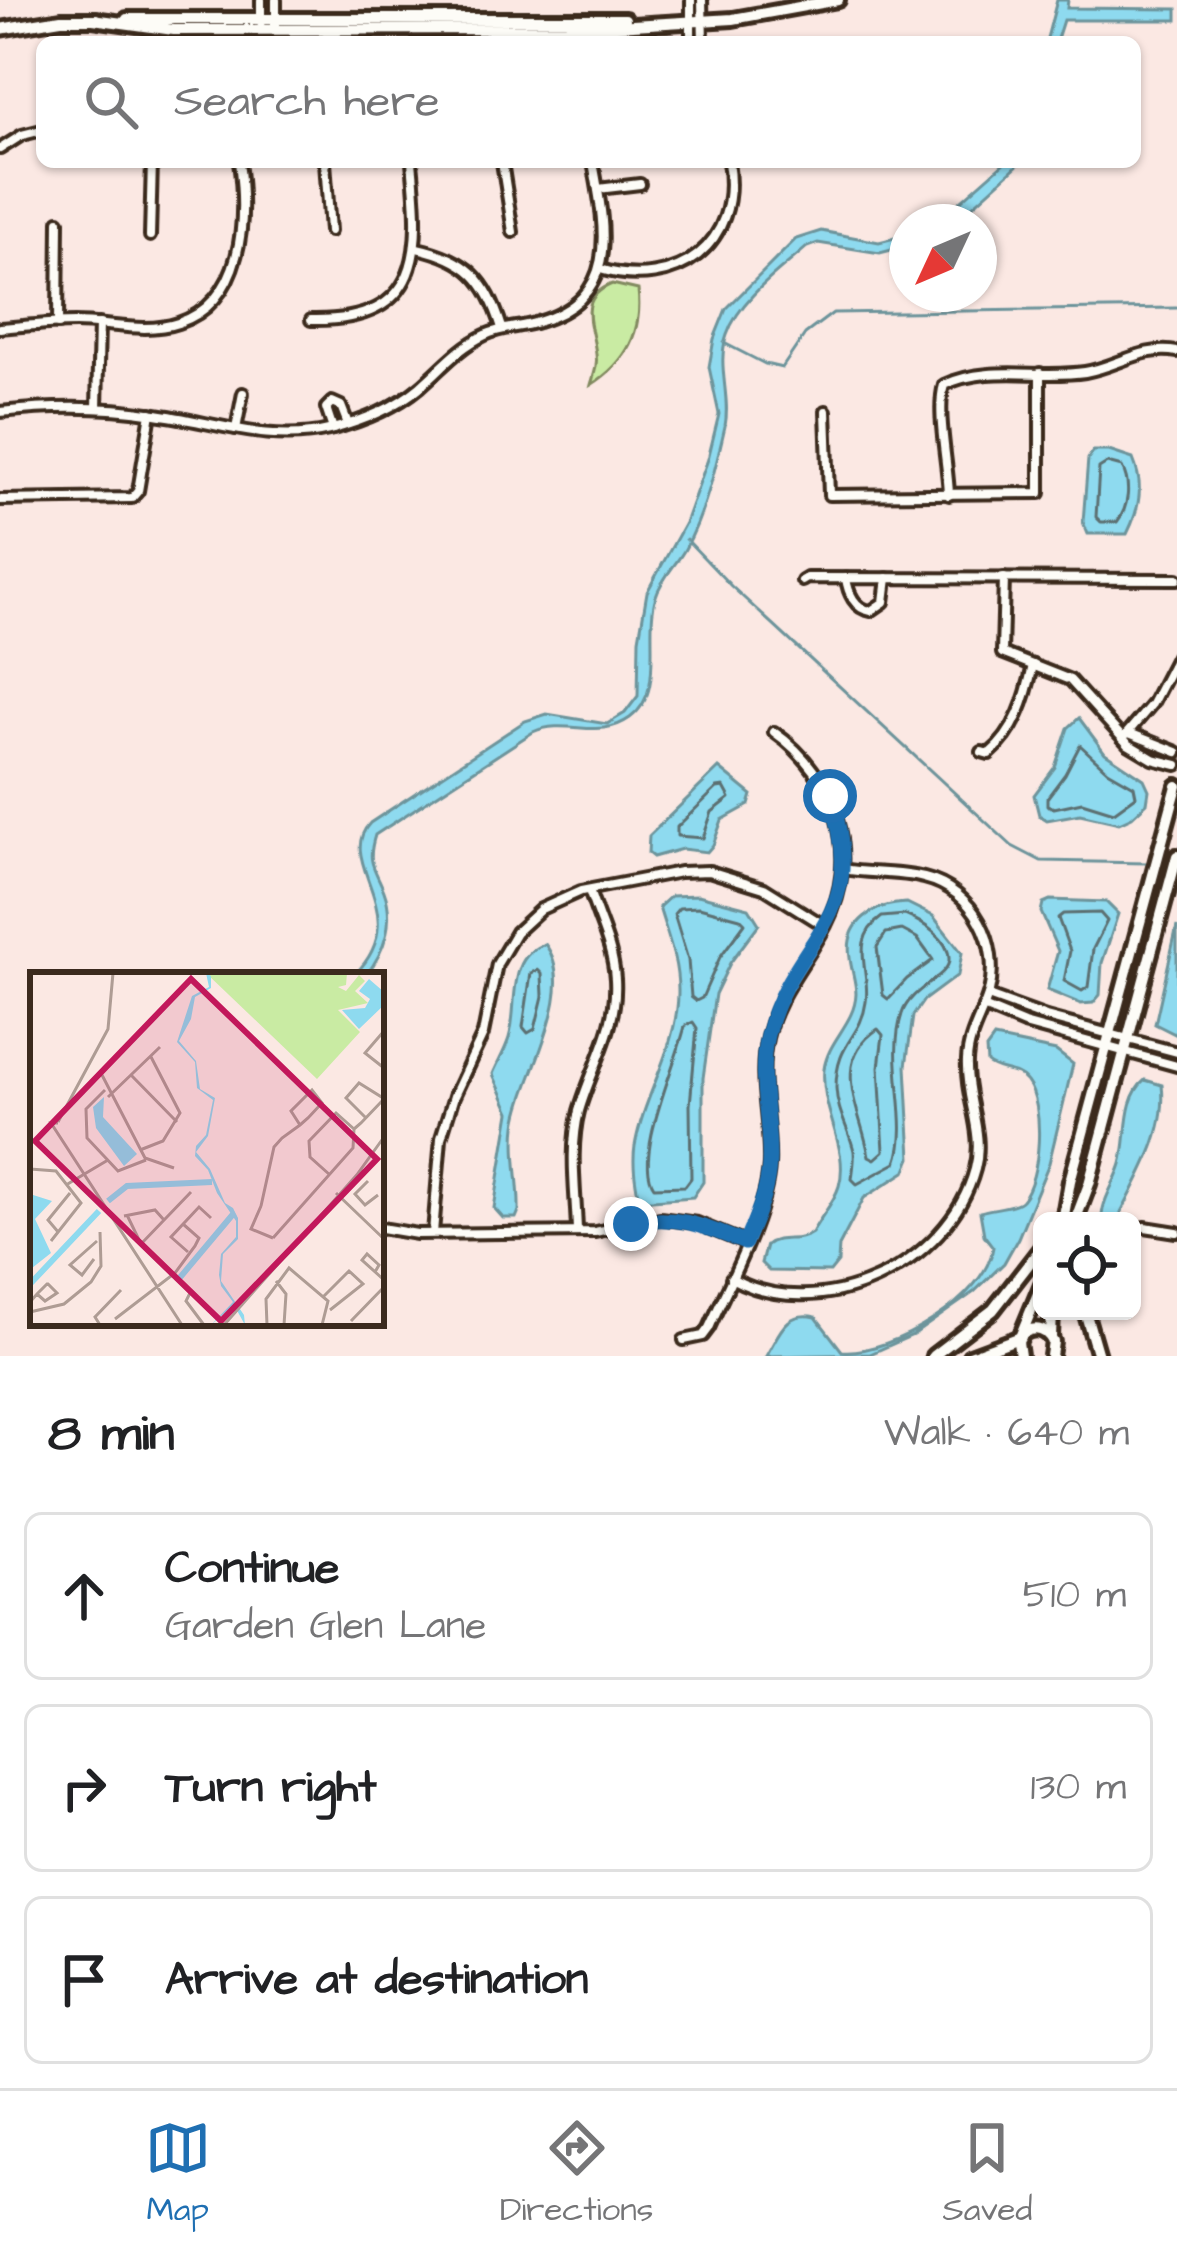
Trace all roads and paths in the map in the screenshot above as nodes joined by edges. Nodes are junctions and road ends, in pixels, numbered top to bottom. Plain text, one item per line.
1 (262, 0) edge
2 (276, 0) edge
3 (692, 0) edge
4 (702, 0) edge
5 (838, 0) edge
6 (697, 20) junction
7 (261, 25) junction
8 (276, 25) junction
9 (0, 29) edge
10 (693, 36) edge
11 (701, 36) edge
12 (36, 132) edge
13 (0, 149) edge
14 (152, 168) edge
15 (239, 168) edge
16 (325, 168) edge
17 (413, 168) edge
18 (503, 168) edge
19 (593, 168) edge
20 (730, 168) edge
21 (640, 184) dead end
22 (598, 189) junction
23 (59, 221) dead end
24 (330, 231) dead end
25 (513, 232) dead end
26 (150, 236) dead end
27 (417, 248) junction
28 (600, 269) junction
29 (311, 320) dead end
30 (58, 324) junction
31 (99, 324) junction
32 (0, 328) edge
33 (502, 328) junction
34 (1177, 352) edge
35 (1040, 373) junction
36 (243, 393) dead end
37 (97, 408) junction
38 (826, 410) dead end
39 (0, 412) edge
40 (151, 413) junction
41 (347, 424) junction
42 (236, 429) junction
43 (333, 429) junction
44 (950, 495) junction
45 (0, 500) edge
46 (846, 578) junction
47 (887, 578) junction
48 (1004, 578) junction
49 (1177, 579) edge
50 (802, 581) dead end
51 (1177, 656) edge
52 (1033, 665) junction
53 (774, 732) dead end
54 (1125, 735) junction
55 (982, 752) dead end
56 (1177, 752) edge
57 (1177, 765) edge
58 (1177, 786) edge
59 (1177, 856) edge
60 (843, 869) junction
61 (589, 890) junction
62 (825, 926) junction
63 (988, 996) junction
64 (983, 1007) junction
65 (1108, 1040) junction
66 (1125, 1045) junction
67 (1177, 1052) edge
68 (1177, 1066) edge
69 (1062, 1212) edge
70 (1081, 1212) edge
71 (1145, 1227) dead end
72 (384, 1228) edge
73 (577, 1231) junction
74 (1177, 1232) edge
75 (433, 1233) junction
76 (745, 1243) junction
77 (1033, 1259) edge
78 (731, 1278) junction
79 (1033, 1308) edge
80 (1052, 1320) edge
81 (1087, 1320) edge
82 (1023, 1335) junction
83 (1051, 1337) junction
84 (684, 1340) dead end
85 (1052, 1355) edge
86 (933, 1356) edge
87 (970, 1356) edge
88 (1021, 1356) edge
89 (1098, 1356) edge

1 - 7 street
2 - 8 street
3 - 6 street
4 - 6 street
5 - 6 main road
6 - 8 main road
6 - 10 street
6 - 11 street
7 - 8 main road
7 - 9 main road
12 - 13 street
14 - 26 street
15 - 31 street
16 - 24 street
17 - 27 street
18 - 25 street
19 - 22 street
20 - 28 street
21 - 22 street
22 - 28 street
23 - 30 street
27 - 29 street
27 - 33 street
28 - 33 street
30 - 31 street
30 - 32 street
31 - 37 street
33 - 41 street
34 - 35 street
35 - 44 street
35 - 44 street
36 - 42 street
37 - 39 street
37 - 40 street
38 - 44 street
40 - 42 street
40 - 45 street
41 - 43 street
41 - 43 street
42 - 43 street
46 - 47 street
46 - 47 street
46 - 50 street
47 - 48 street
48 - 49 street
48 - 52 street
51 - 54 street
52 - 54 street
52 - 55 street
53 - 60 street
54 - 56 street
54 - 57 street
58 - 65 main road
59 - 66 main road
60 - 62 street
60 - 63 street
61 - 62 street
61 - 73 street
61 - 75 street
62 - 76 street
63 - 64 street
63 - 65 street
64 - 65 street
64 - 78 street
65 - 66 street
65 - 69 main road
66 - 67 street
66 - 68 street
66 - 70 main road
71 - 74 street
72 - 75 street
73 - 75 street
73 - 76 street
76 - 78 street
77 - 86 main road
78 - 84 street
79 - 82 main road
80 - 83 main road
81 - 89 main road
82 - 83 main road
82 - 87 main road
82 - 88 main road
83 - 85 main road

